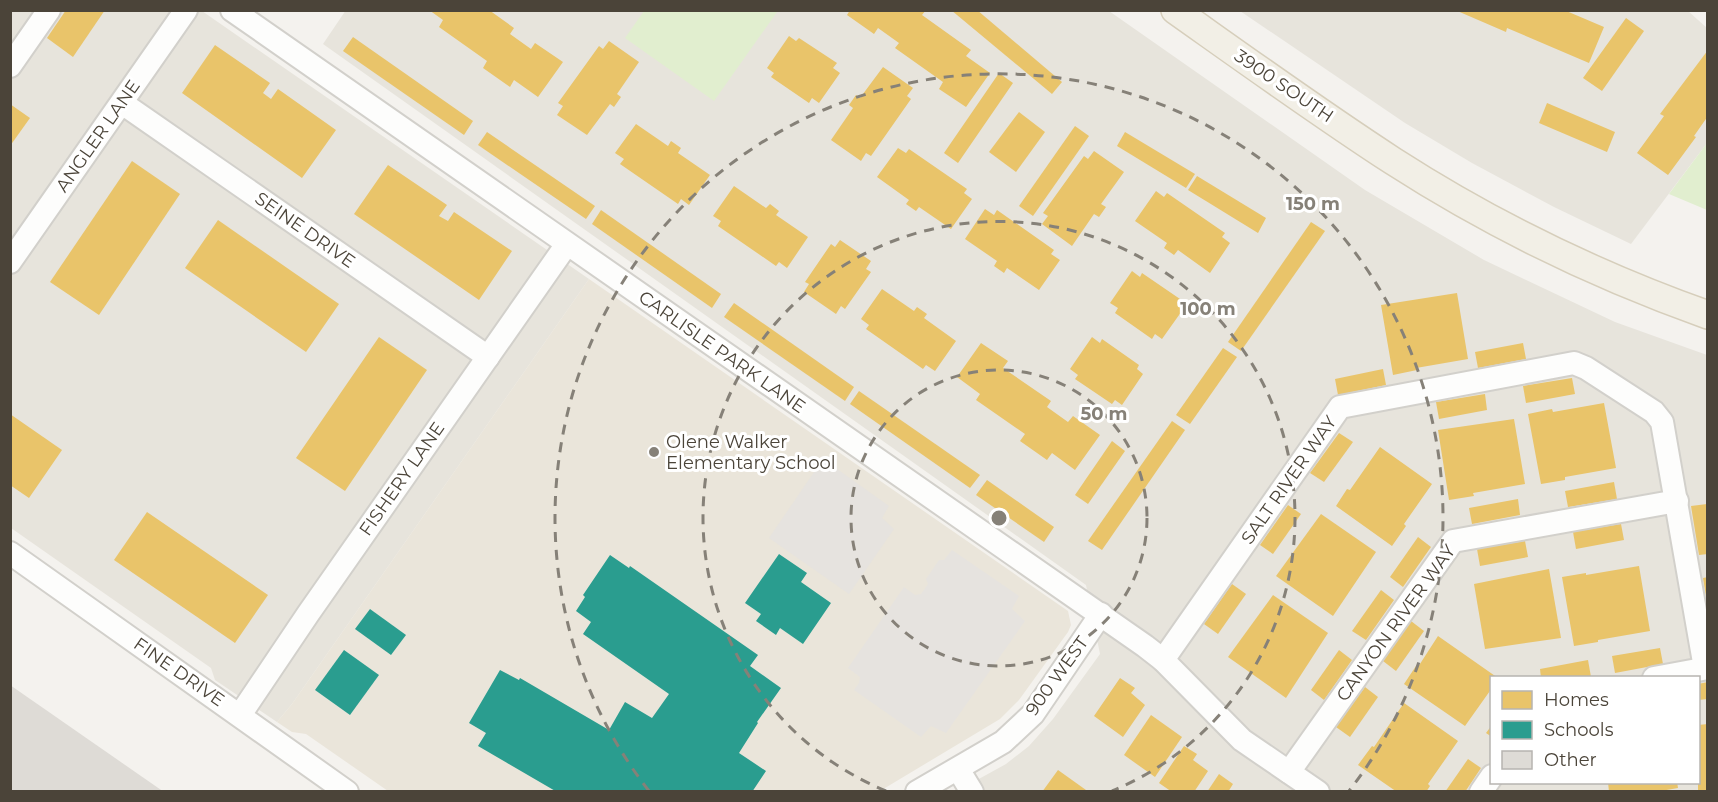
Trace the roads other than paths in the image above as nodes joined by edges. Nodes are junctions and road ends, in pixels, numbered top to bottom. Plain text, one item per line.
1 (49, 10) edge
2 (186, 10) edge
3 (232, 10) edge
4 (1175, 10) edge
5 (13, 58) edge
6 (122, 103) junction
7 (567, 244) junction
8 (10, 262) edge
9 (1707, 315) edge
10 (488, 357) junction
11 (1677, 501) junction
12 (10, 553) edge
13 (1101, 614) junction
14 (1163, 660) junction
15 (1706, 668) edge
16 (1664, 676) edge
17 (240, 715) junction
18 (958, 769) junction
19 (1289, 772) junction
20 (1490, 778) edge
21 (347, 792) edge
22 (917, 792) edge
23 (972, 792) edge
24 (1318, 792) edge
25 (1481, 792) edge

1 - 5 street
2 - 6 street, ANGLER LANE
3 - 7 street, CARLISLE PARK LANE
4 - 9 main road, 3900 SOUTH
6 - 8 street, ANGLER LANE
6 - 10 street, SEINE DRIVE
7 - 10 street, FISHERY LANE
7 - 13 street, CARLISLE PARK LANE
10 - 17 street, FISHERY LANE
11 - 14 street, SALT RIVER WAY
11 - 15 street
11 - 19 street, CANYON RIVER WAY
12 - 17 street, FINE DRIVE
13 - 14 street, CARLISLE PARK LANE
13 - 18 street, 900 WEST
14 - 19 street, CARLISLE PARK LANE
15 - 16 street
17 - 21 street, FINE DRIVE
18 - 22 street, 900 WEST
18 - 23 street
19 - 24 street, CARLISLE PARK LANE
20 - 25 street

